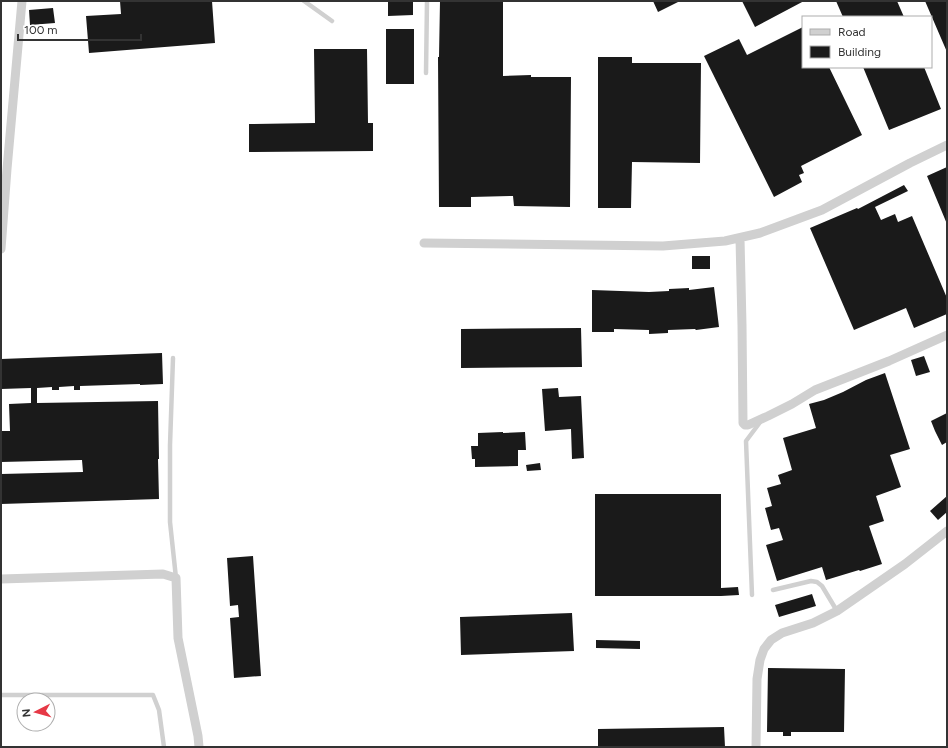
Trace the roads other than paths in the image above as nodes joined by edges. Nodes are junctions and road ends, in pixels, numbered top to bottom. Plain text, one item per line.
1 (22, 1) edge
2 (304, 1) edge
3 (427, 1) edge
4 (332, 21) dead end
5 (426, 73) dead end
6 (947, 145) edge
7 (740, 238) junction
8 (424, 243) dead end
9 (1, 249) edge
10 (947, 335) edge
11 (173, 358) dead end
12 (764, 418) junction
13 (947, 531) edge
14 (176, 578) junction
15 (1, 579) edge
16 (773, 590) dead end
17 (752, 595) dead end
18 (837, 611) junction
19 (1, 694) edge
20 (164, 747) edge
21 (199, 747) edge
22 (756, 747) edge

1 - 9 street
2 - 4 lane
3 - 5 lane
6 - 7 street
7 - 8 street
7 - 12 street
10 - 12 street
11 - 14 lane
12 - 17 lane
13 - 18 street
14 - 15 street
14 - 21 street
16 - 18 lane
18 - 22 street
19 - 20 lane

